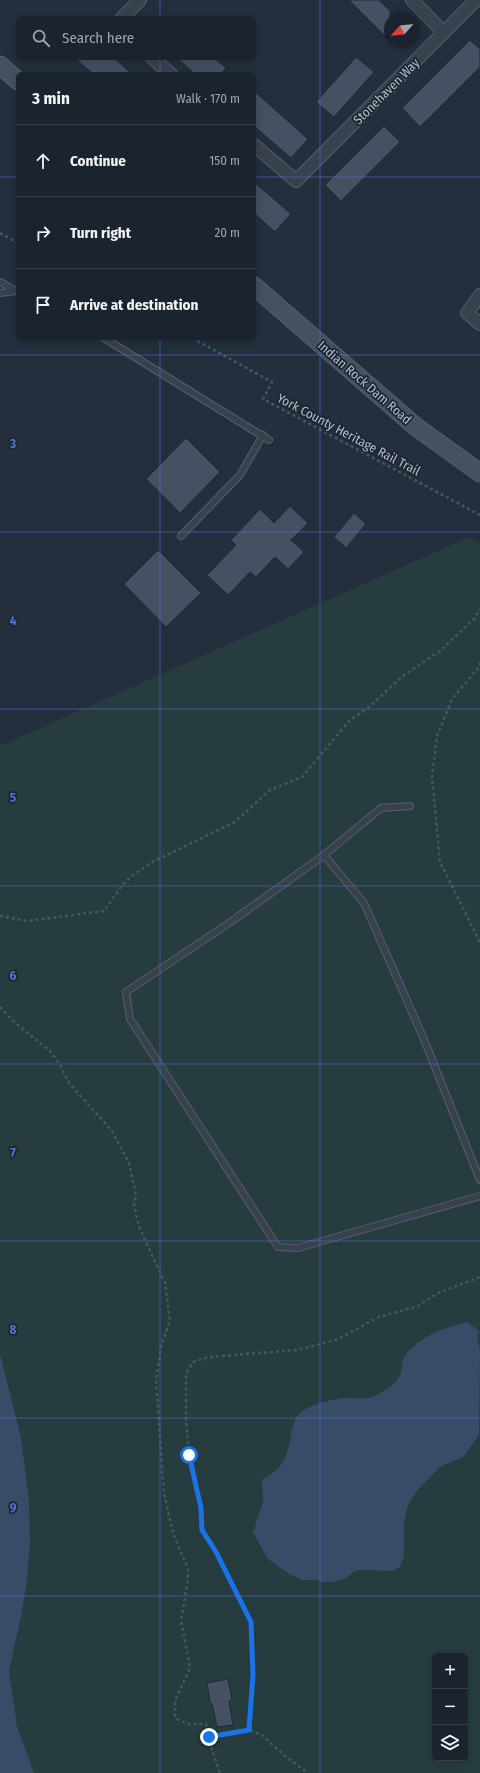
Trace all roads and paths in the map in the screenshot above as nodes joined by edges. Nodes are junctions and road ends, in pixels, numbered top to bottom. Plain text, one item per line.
1 (140, 0) edge
2 (412, 0) edge
3 (476, 0) edge
4 (124, 16) edge
5 (444, 33) junction
6 (154, 60) edge
7 (0, 65) edge
8 (169, 72) edge
9 (16, 79) edge
10 (256, 147) edge
11 (0, 233) edge
12 (16, 242) edge
13 (0, 282) edge
14 (256, 288) edge
15 (16, 290) edge
16 (16, 291) edge
17 (0, 293) edge
18 (480, 295) edge
19 (480, 324) edge
20 (107, 340) edge
21 (196, 340) edge
22 (263, 436) junction
23 (269, 440) dead end
24 (480, 473) edge
25 (480, 515) edge
26 (181, 536) dead end
27 (480, 609) edge
28 (480, 662) edge
29 (410, 806) dead end
30 (324, 855) junction
31 (0, 916) edge
32 (480, 942) edge
33 (0, 1007) edge
34 (480, 1180) edge
35 (480, 1196) edge
36 (480, 1277) edge
37 (249, 1730) junction
38 (209, 1737) junction
39 (220, 1773) edge
40 (308, 1773) edge

1 - 4 street
2 - 5 street
3 - 5 street, Stonehaven Way
5 - 10 street, Stonehaven Way
6 - 8 street
7 - 9 street
11 - 12 path
13 - 15 lane
14 - 24 street, Indian Rock Dam Road
16 - 17 lane
18 - 19 street
20 - 22 lane
21 - 25 path, York County Heritage Rail Trail
22 - 23 lane
22 - 26 lane
27 - 31 path
28 - 32 path
29 - 30 lane
30 - 34 lane
30 - 35 lane
33 - 38 path
36 - 37 path
37 - 38 path
37 - 40 path
38 - 39 path

